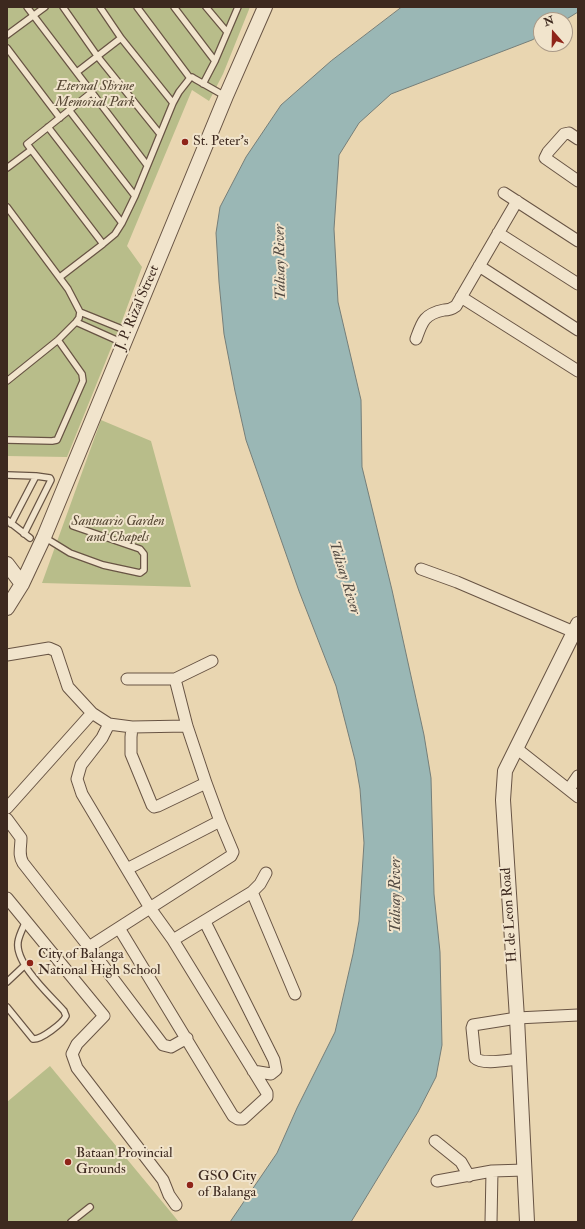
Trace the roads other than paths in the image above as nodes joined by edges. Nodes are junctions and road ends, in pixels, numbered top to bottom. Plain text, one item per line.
1 (27, 7) edge
2 (45, 7) edge
3 (63, 7) edge
4 (100, 7) edge
5 (137, 7) edge
6 (174, 7) edge
7 (206, 7) edge
8 (238, 7) edge
9 (265, 7) edge
10 (33, 16) junction
11 (227, 32) junction
12 (7, 35) edge
13 (121, 38) junction
14 (7, 48) edge
15 (98, 57) junction
16 (215, 61) junction
17 (77, 72) junction
18 (190, 78) junction
19 (203, 84) junction
20 (92, 92) junction
21 (226, 96) junction
22 (173, 103) junction
23 (69, 110) junction
24 (60, 118) junction
25 (48, 127) junction
26 (160, 134) junction
27 (578, 139) edge
28 (31, 150) junction
29 (147, 164) junction
30 (7, 168) edge
31 (578, 181) edge
32 (504, 193) dead end
33 (135, 196) junction
34 (517, 201) junction
35 (7, 207) edge
36 (122, 223) junction
37 (498, 232) junction
38 (578, 241) edge
39 (103, 244) junction
40 (479, 266) junction
41 (60, 277) junction
42 (578, 284) edge
43 (461, 297) junction
44 (80, 312) junction
45 (76, 322) junction
46 (578, 330) edge
47 (126, 337) junction
48 (416, 339) dead end
49 (58, 340) junction
50 (578, 371) edge
51 (7, 381) edge
52 (7, 440) edge
53 (7, 475) edge
54 (36, 476) junction
55 (9, 522) edge
56 (73, 526) dead end
57 (24, 534) junction
58 (44, 537) junction
59 (30, 538) dead end
60 (7, 564) edge
61 (421, 569) dead end
62 (22, 584) junction
63 (7, 608) edge
64 (576, 628) edge
65 (7, 655) edge
66 (212, 661) dead end
67 (126, 678) dead end
68 (175, 679) junction
69 (92, 713) junction
70 (109, 724) junction
71 (187, 726) junction
72 (132, 727) junction
73 (516, 748) junction
74 (578, 776) edge
75 (206, 783) junction
76 (574, 793) edge
77 (7, 808) edge
78 (7, 819) edge
79 (220, 821) junction
80 (127, 869) junction
81 (266, 873) dead end
82 (252, 892) junction
83 (7, 898) edge
84 (150, 908) junction
85 (26, 921) junction
86 (205, 922) junction
87 (119, 928) junction
88 (173, 940) junction
89 (89, 947) junction
90 (24, 966) junction
91 (7, 982) edge
92 (295, 994) dead end
93 (7, 1007) edge
94 (578, 1016) edge
95 (517, 1018) junction
96 (187, 1038) junction
97 (519, 1059) junction
98 (253, 1071) junction
99 (435, 1141) dead end
100 (525, 1170) junction
101 (492, 1171) junction
102 (469, 1176) junction
103 (438, 1182) dead end
104 (176, 1205) dead end
105 (90, 1207) dead end
106 (71, 1222) edge
107 (491, 1222) edge
108 (526, 1222) edge

1 - 10 lane
2 - 10 lane
3 - 15 lane
4 - 13 lane
5 - 18 lane
6 - 16 lane
7 - 11 lane
8 - 11 lane
9 - 21 street, J. P. Rizal Street
10 - 12 lane
10 - 17 lane
11 - 16 lane
13 - 15 lane
13 - 22 lane
14 - 24 lane
15 - 17 lane
15 - 26 lane
16 - 19 lane
17 - 20 lane
18 - 19 lane
18 - 22 lane
19 - 21 lane
20 - 23 lane
20 - 29 lane
21 - 47 street, J. P. Rizal Street
22 - 26 lane
23 - 24 lane
23 - 33 lane
24 - 25 lane
25 - 28 lane
25 - 36 lane
26 - 29 lane
27 - 31 street
28 - 30 lane
28 - 39 lane
29 - 33 lane
32 - 34 street
33 - 36 lane
34 - 37 street
34 - 38 street
35 - 41 lane
36 - 39 lane
37 - 40 street
37 - 42 street
39 - 41 lane
40 - 43 street
40 - 46 street
41 - 44 lane
43 - 48 street
43 - 50 street
44 - 45 lane
44 - 47 lane
45 - 47 lane
45 - 49 lane
47 - 58 street, J. P. Rizal Street
49 - 51 lane
49 - 52 lane
53 - 54 lane
54 - 55 lane
54 - 57 lane
55 - 57 lane
56 - 58 lane
57 - 59 lane
58 - 62 street, J. P. Rizal Street
60 - 62 street
61 - 64 street
62 - 63 street, J. P. Rizal Street
64 - 73 street, H. de Leon Road
65 - 69 street
66 - 68 street
67 - 68 street
68 - 71 street
69 - 70 street
69 - 77 street
70 - 72 street
70 - 80 street
71 - 72 street
71 - 75 street
72 - 75 street
73 - 76 street
73 - 95 street, H. de Leon Road
74 - 76 street
75 - 79 street
78 - 89 street
79 - 80 street
79 - 84 street
80 - 84 street
81 - 82 street
82 - 86 street
82 - 92 street
83 - 85 street
84 - 87 street
84 - 88 street
85 - 90 lane
85 - 104 street
86 - 88 street
86 - 98 street
87 - 89 street
87 - 96 street
88 - 98 street
89 - 96 street
90 - 91 lane
90 - 93 lane
94 - 95 street
95 - 97 street, H. de Leon Road
95 - 97 street
96 - 98 street
97 - 100 street, H. de Leon Road
99 - 102 street
100 - 101 street
100 - 108 street, H. de Leon Road
101 - 102 street
101 - 107 street
102 - 103 street
105 - 106 lane

